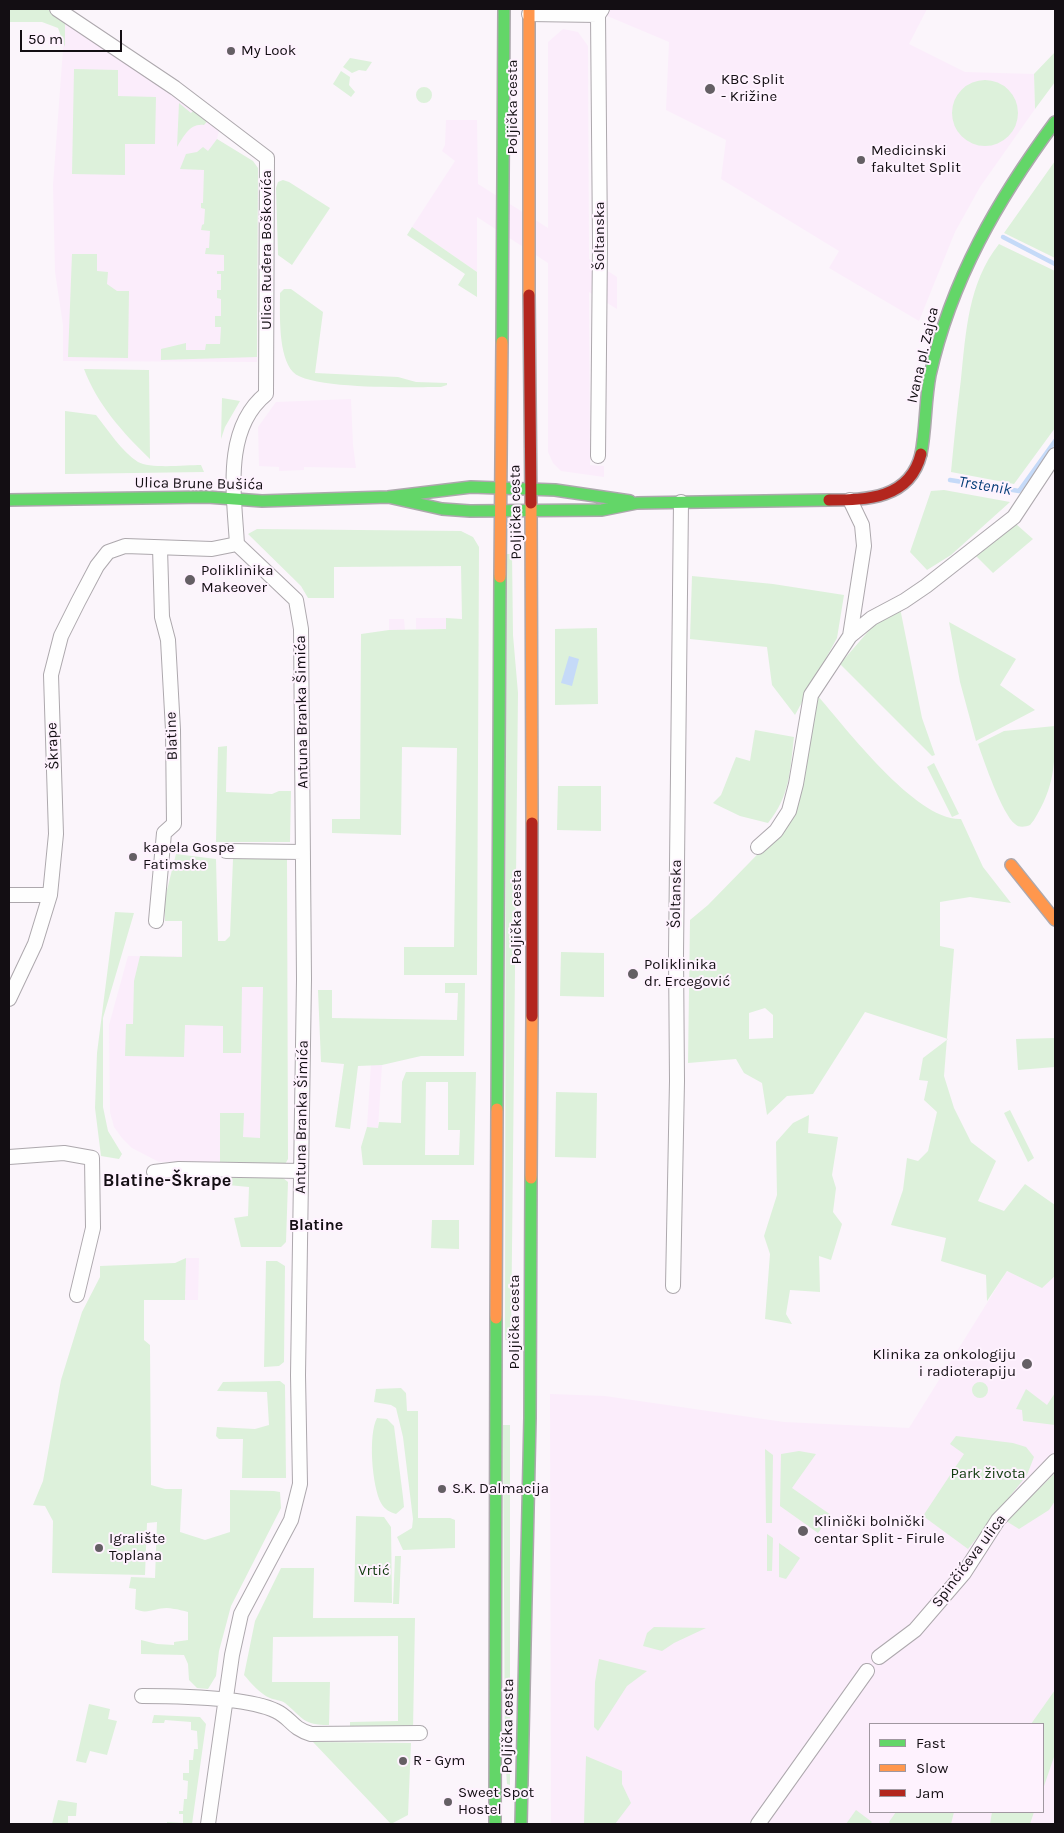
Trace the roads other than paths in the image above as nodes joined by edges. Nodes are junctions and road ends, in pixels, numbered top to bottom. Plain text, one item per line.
1 (57, 9) edge
2 (504, 9) edge
3 (529, 11) edge
4 (600, 12) edge
5 (1055, 122) edge
6 (1055, 455) edge
7 (598, 456) dead end
8 (500, 488) junction
9 (531, 488) junction
10 (388, 497) junction
11 (236, 499) junction
12 (9, 500) edge
13 (850, 500) junction
14 (681, 502) junction
15 (773, 502) joint
16 (637, 503) junction
17 (500, 512) junction
18 (532, 512) junction
19 (237, 544) junction
20 (160, 548) junction
21 (850, 636) junction
22 (303, 845) junction
23 (758, 848) dead end
24 (226, 851) dead end
25 (1011, 865) dead end
26 (9, 895) edge
27 (50, 895) junction
28 (1055, 920) edge
29 (156, 921) dead end
30 (9, 999) edge
31 (9, 1157) edge
32 (154, 1172) dead end
33 (301, 1172) junction
34 (673, 1286) dead end
35 (77, 1296) dead end
36 (1055, 1461) edge
37 (879, 1657) dead end
38 (867, 1671) dead end
39 (142, 1696) dead end
40 (226, 1700) junction
41 (420, 1733) dead end
42 (208, 1824) edge
43 (495, 1824) edge
44 (521, 1824) edge
45 (758, 1824) edge

1 - 11 street, Ulica Ruđera Boškovića
2 - 8 main road, Poljička cesta
3 - 4 street, Šoltanska
3 - 9 main road, Poljička cesta
4 - 7 street, Šoltanska
5 - 13 main road, Ivana pl. Zajca
6 - 21 street
8 - 9 main road, Ulica Brune Bušića
8 - 10 main road, Ulica Brune Bušića
8 - 17 main road, Poljička cesta
9 - 16 main road, Ulica Brune Bušića
9 - 18 main road, Poljička cesta
10 - 11 main road, Ulica Brune Bušića
10 - 17 main road, Ulica Brune Bušića
11 - 12 main road, Ulica Brune Bušića
11 - 19 street
13 - 15 main road, Ivana pl. Zajca
13 - 21 street
14 - 15 main road, Ulica Brune Bušića
14 - 16 main road, Ulica Brune Bušića
14 - 34 street, Šoltanska
16 - 18 main road, Ulica Brune Bušića
17 - 18 main road, Ulica Brune Bušića
17 - 43 main road, Poljička cesta
18 - 44 main road, Poljička cesta
19 - 20 street
19 - 22 street, Antuna Branka Šimića
20 - 27 street, Škrape
20 - 29 street, Blatine
21 - 23 street
22 - 24 street
22 - 33 street, Antuna Branka Šimića
25 - 28 main road
26 - 27 street
27 - 30 street, Škrape
31 - 35 street
32 - 33 street
33 - 40 street, Antuna Branka Šimića
36 - 37 street, Spinčićeva ulica
38 - 45 street
39 - 40 street
40 - 41 street
40 - 42 street, Antuna Branka Šimića

